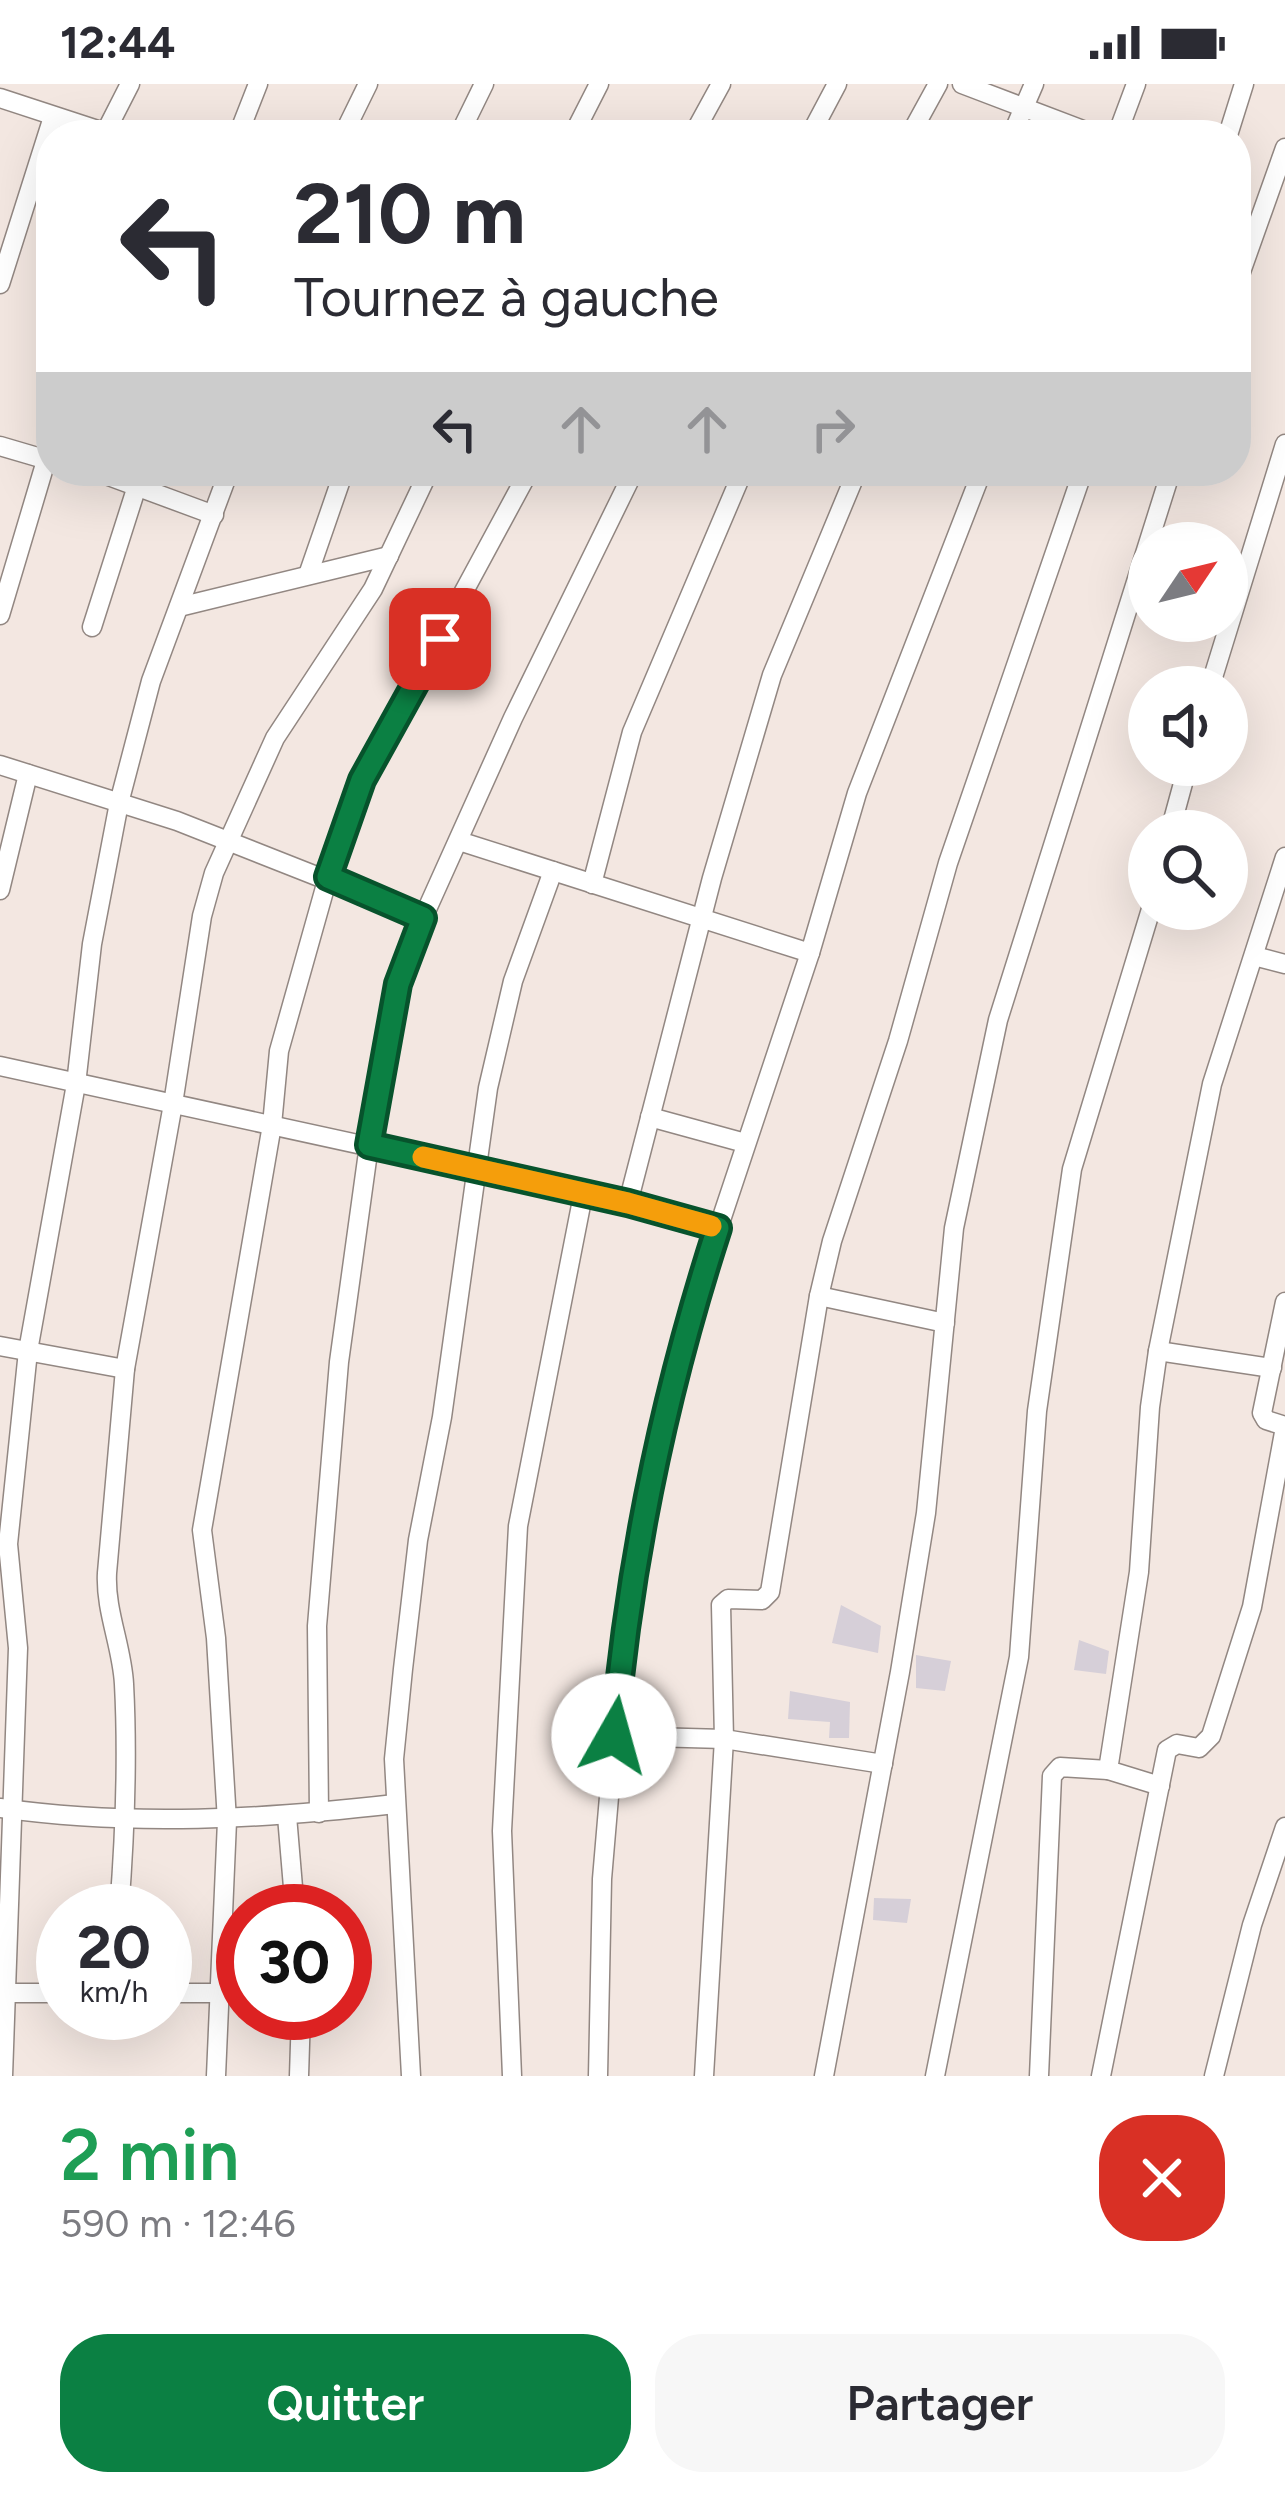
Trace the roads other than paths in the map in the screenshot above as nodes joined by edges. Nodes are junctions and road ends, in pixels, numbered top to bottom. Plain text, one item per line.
1 (130, 84) edge
2 (258, 84) edge
3 (368, 84) edge
4 (484, 84) edge
5 (599, 84) edge
6 (721, 84) edge
7 (837, 84) edge
8 (938, 84) edge
9 (962, 84) edge
10 (1034, 84) edge
11 (1136, 84) edge
12 (1244, 84) edge
13 (0, 98) edge
14 (1025, 106) junction
15 (53, 117) junction
16 (52, 120) edge
17 (63, 120) edge
18 (116, 120) edge
19 (244, 120) edge
20 (351, 120) edge
21 (466, 120) edge
22 (581, 120) edge
23 (701, 120) edge
24 (819, 120) edge
25 (918, 120) edge
26 (1019, 120) edge
27 (1059, 120) edge
28 (1123, 120) edge
29 (1233, 120) edge
30 (1285, 148) edge
31 (36, 171) edge
32 (1251, 240) edge
33 (0, 284) edge
34 (1285, 444) edge
35 (0, 446) edge
36 (36, 453) edge
37 (40, 486) edge
38 (137, 486) joint
39 (224, 486) edge
40 (339, 486) edge
41 (422, 486) edge
42 (522, 486) edge
43 (627, 486) edge
44 (737, 486) edge
45 (851, 486) edge
46 (976, 486) edge
47 (1078, 486) edge
48 (1166, 486) edge
49 (214, 515) junction
50 (389, 556) junction
51 (308, 575) junction
52 (179, 607) junction
53 (0, 615) edge
54 (92, 627) dead end
55 (1216, 666) edge
56 (0, 765) edge
57 (28, 774) junction
58 (119, 803) junction
59 (227, 840) junction
60 (459, 841) junction
61 (1285, 856) edge
62 (553, 871) junction
63 (328, 877) junction
64 (592, 884) junction
65 (0, 890) edge
66 (423, 918) junction
67 (701, 919) junction
68 (1145, 930) edge
69 (810, 952) junction
70 (1254, 956) junction
71 (1285, 964) edge
72 (0, 1066) edge
73 (76, 1084) junction
74 (173, 1104) junction
75 (650, 1118) junction
76 (272, 1125) junction
77 (745, 1144) junction
78 (369, 1145) junction
79 (476, 1170) junction
80 (583, 1195) junction
81 (628, 1203) junction
82 (718, 1228) junction
83 (819, 1296) junction
84 (1285, 1302) edge
85 (944, 1323) junction
86 (0, 1346) edge
87 (28, 1351) junction
88 (1158, 1351) junction
89 (1272, 1368) junction
90 (125, 1369) junction
91 (1285, 1426) edge
92 (4, 1545) edge
93 (614, 1736) junction
94 (724, 1738) junction
95 (883, 1764) junction
96 (1108, 1770) junction
97 (1160, 1786) junction
98 (395, 1804) junction
99 (7, 1809) edge
100 (319, 1813) junction
101 (287, 1816) junction
102 (126, 1821) junction
103 (227, 1821) junction
104 (1285, 1827) edge
105 (120, 1884) edge
106 (224, 1884) edge
107 (293, 1884) edge
108 (2, 1993) edge
109 (36, 1993) edge
110 (217, 2040) edge
111 (300, 2040) edge
112 (3, 2076) edge
113 (216, 2076) edge
114 (298, 2076) edge
115 (410, 2076) edge
116 (512, 2076) edge
117 (598, 2076) edge
118 (704, 2076) edge
119 (824, 2076) edge
120 (935, 2076) edge
121 (1039, 2076) edge
122 (1101, 2076) edge
123 (1214, 2076) edge

1 - 18 street
2 - 19 street
3 - 20 street
4 - 21 street
5 - 22 street
6 - 23 street
7 - 24 street
8 - 25 street
9 - 14 street
10 - 14 street
11 - 28 street
12 - 29 street
13 - 15 street
14 - 26 street
14 - 27 street
15 - 16 street
15 - 17 street
30 - 32 street
31 - 33 street
34 - 55 street
35 - 36 street
37 - 53 street
38 - 49 street
38 - 54 street
39 - 49 street
40 - 51 street
41 - 50 street
42 - 63 street
43 - 60 street
44 - 64 street
45 - 67 street
46 - 69 street
47 - 83 street
48 - 85 street
49 - 52 street
50 - 51 street
50 - 59 street
51 - 52 street
52 - 58 street
56 - 57 street
57 - 58 street
57 - 65 street
58 - 59 street
58 - 73 street
59 - 63 street
59 - 74 street
60 - 62 street
60 - 66 street
61 - 70 street
62 - 64 street
62 - 79 street
63 - 66 street
63 - 76 street
64 - 67 street
66 - 78 street
67 - 69 street
67 - 75 street
68 - 120 street
69 - 77 street
70 - 71 street
70 - 88 street
72 - 73 street
73 - 74 street
73 - 87 street
74 - 76 street
74 - 90 street
75 - 77 street
75 - 81 street
76 - 78 street
76 - 103 street
77 - 82 street
78 - 79 street
78 - 100 street
79 - 80 street
79 - 98 street
80 - 81 street
80 - 116 street
81 - 82 street
82 - 93 street
83 - 85 street
83 - 94 street
84 - 89 street
85 - 95 street
86 - 87 street
87 - 90 street
87 - 92 street
88 - 89 street
88 - 96 street
89 - 91 street
90 - 102 street
91 - 97 street
92 - 99 street
93 - 94 street
93 - 117 street
94 - 95 street
94 - 118 street
95 - 119 street
96 - 97 street
96 - 121 street
97 - 122 street
98 - 100 street
98 - 115 street
99 - 102 street
99 - 108 street
100 - 101 street
101 - 103 street
101 - 107 street
102 - 103 street
102 - 105 street
103 - 106 street
104 - 123 street
108 - 109 street
108 - 112 street
110 - 113 street
111 - 114 street

